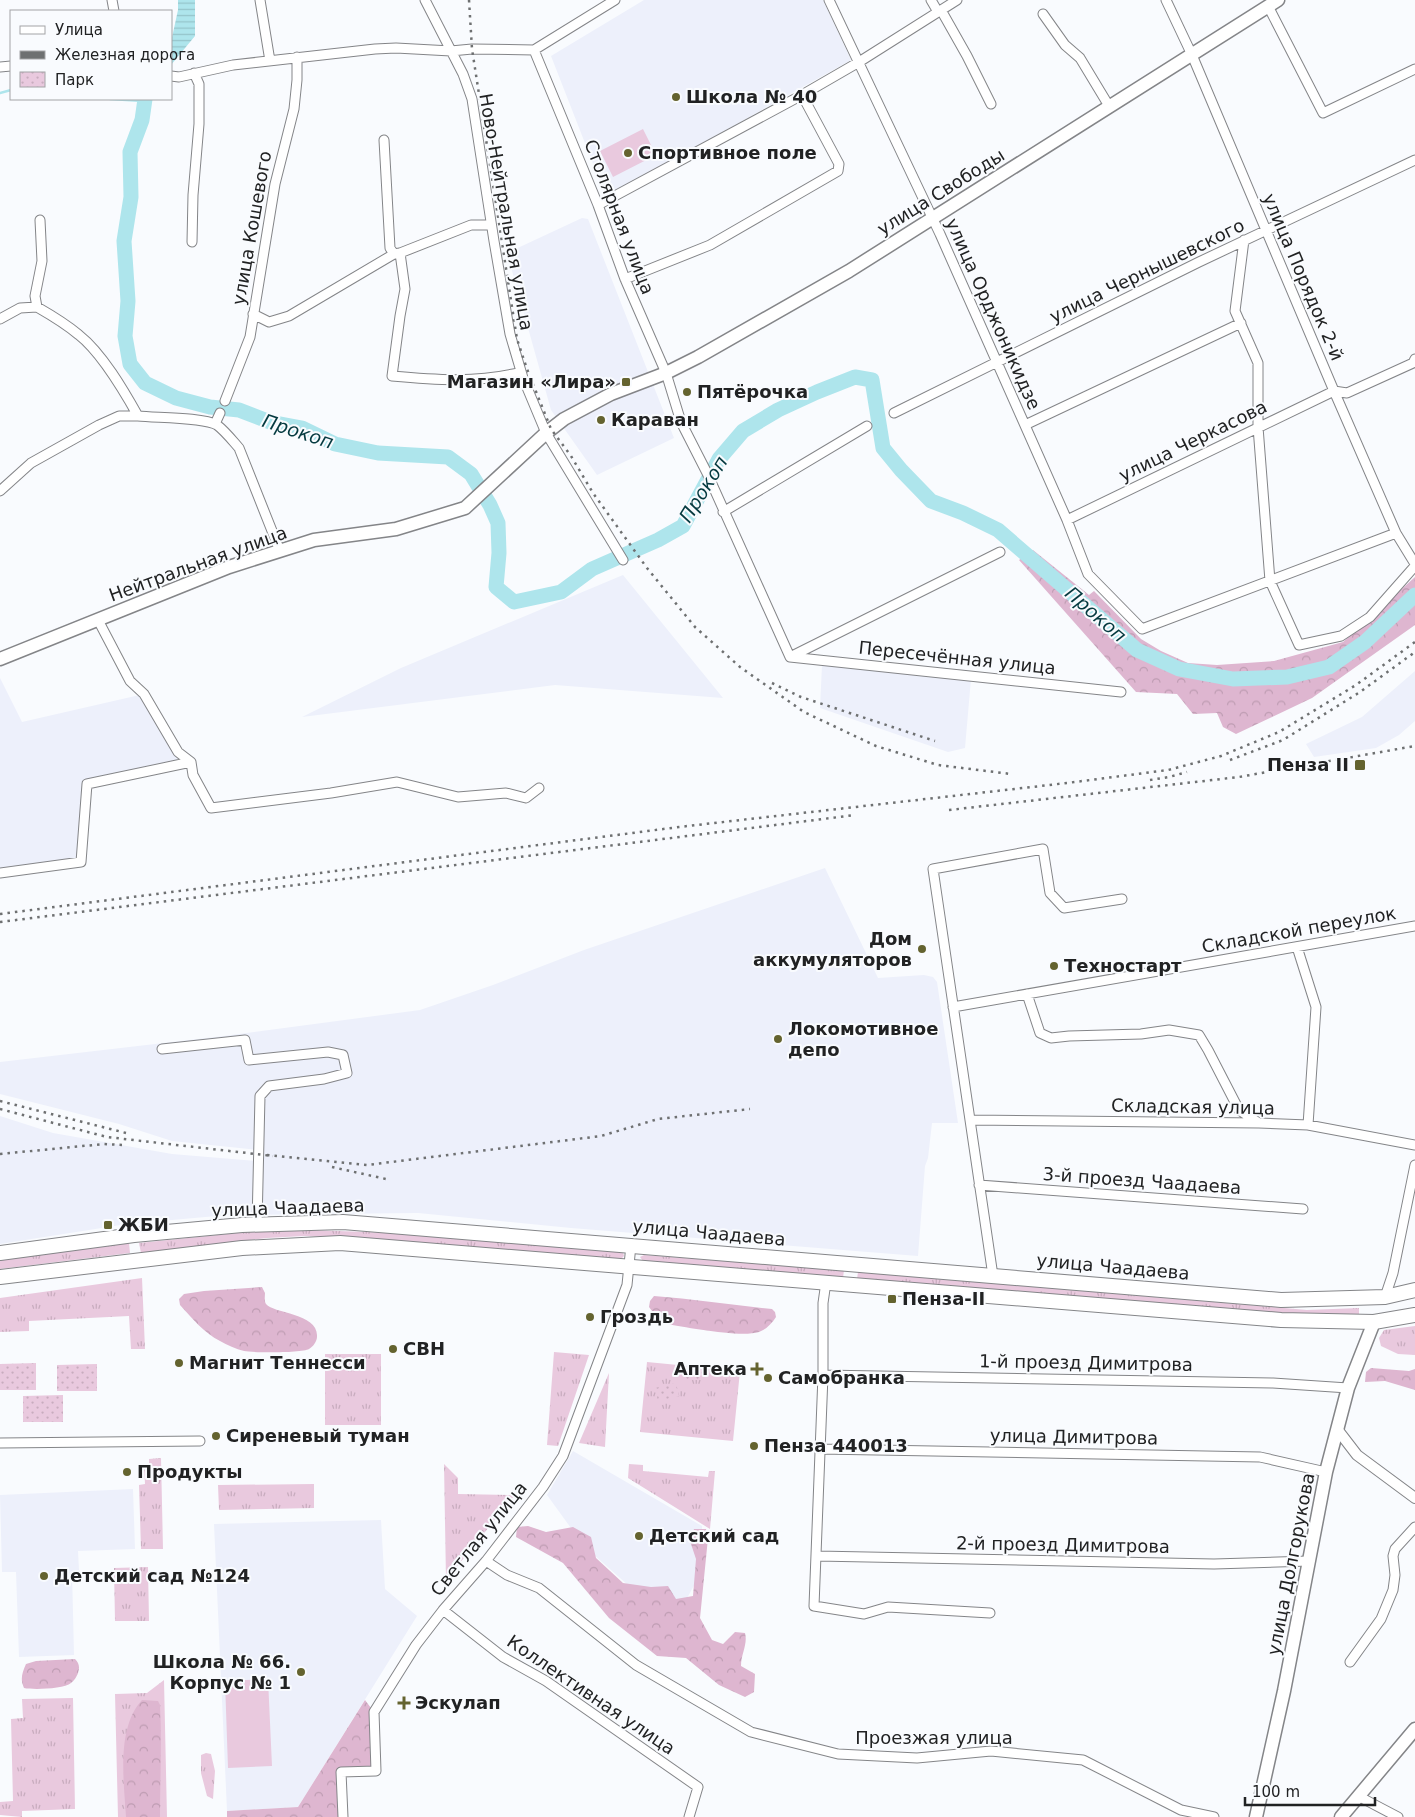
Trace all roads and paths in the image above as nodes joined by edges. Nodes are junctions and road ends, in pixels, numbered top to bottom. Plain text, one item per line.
1 (260, 0) edge
2 (425, 0) edge
3 (615, 0) edge
4 (829, 0) edge
5 (931, 0) edge
6 (957, 0) edge
7 (1166, 0) edge
8 (1273, 3) edge
9 (939, 11) junction
10 (1043, 14) dead end
11 (534, 50) junction
12 (451, 51) junction
13 (1192, 55) junction
14 (297, 57) junction
15 (270, 61) junction
16 (859, 62) junction
17 (1415, 69) edge
18 (194, 72) junction
19 (172, 76) edge
20 (802, 95) junction
21 (990, 104) dead end
22 (1110, 106) junction
23 (384, 140) dead end
24 (1415, 160) edge
25 (598, 205) junction
26 (932, 218) junction
27 (40, 220) dead end
28 (491, 224) junction
29 (1266, 230) junction
30 (1244, 240) junction
31 (192, 242) dead end
32 (397, 253) junction
33 (625, 279) junction
34 (37, 307) junction
35 (253, 314) junction
36 (0, 319) edge
37 (1240, 323) junction
38 (1414, 362) edge
39 (997, 363) junction
40 (521, 372) junction
41 (666, 373) junction
42 (1334, 391) junction
43 (611, 394) joint
44 (225, 401) dead end
45 (220, 413) dead end
46 (894, 413) dead end
47 (138, 416) junction
48 (215, 424) junction
49 (1025, 425) junction
50 (867, 426) dead end
51 (1258, 427) junction
52 (546, 433) junction
53 (0, 491) edge
54 (723, 512) junction
55 (1067, 520) junction
56 (1396, 533) junction
57 (280, 551) junction
58 (1000, 552) dead end
59 (623, 560) dead end
60 (1415, 565) edge
61 (1270, 581) junction
62 (98, 620) junction
63 (790, 657) junction
64 (0, 659) edge
65 (1121, 692) dead end
66 (191, 762) junction
67 (540, 788) dead end
68 (0, 873) edge
69 (1122, 899) dead end
70 (1415, 926) edge
71 (1297, 947) junction
72 (1027, 994) junction
73 (953, 1007) junction
74 (162, 1049) dead end
75 (970, 1120) junction
76 (1259, 1123) junction
77 (1308, 1125) junction
78 (1415, 1145) edge
79 (1415, 1165) edge
80 (979, 1185) junction
81 (1303, 1209) dead end
82 (257, 1224) junction
83 (631, 1245) junction
84 (0, 1253) edge
85 (629, 1266) junction
86 (993, 1276) junction
87 (0, 1277) edge
88 (826, 1282) junction
89 (1415, 1290) edge
90 (1385, 1297) junction
91 (1415, 1315) edge
92 (1374, 1322) junction
93 (823, 1375) junction
94 (1348, 1388) junction
95 (1337, 1429) junction
96 (200, 1441) dead end
97 (0, 1443) edge
98 (820, 1449) junction
99 (1326, 1472) junction
100 (1415, 1498) edge
101 (1415, 1527) edge
102 (817, 1556) junction
103 (486, 1561) junction
104 (1309, 1561) junction
105 (443, 1610) junction
106 (990, 1613) dead end
107 (1350, 1662) dead end
108 (1415, 1728) edge
109 (1358, 1796) junction
110 (343, 1817) edge
111 (689, 1817) edge
112 (1214, 1817) edge
113 (1256, 1817) edge
114 (1341, 1817) edge
115 (1398, 1817) edge

1 - 15 street
2 - 12 street, Ново-Нейтральная улица
3 - 11 street
4 - 16 street, улица Орджоникидзе
5 - 9 street
6 - 9 street
7 - 13 street, улица Порядок 2-й
8 - 13 main road, улица Свободы
8 - 17 street
9 - 16 street
9 - 21 street
10 - 22 street
11 - 12 street
11 - 25 street, Столярная улица
12 - 14 street
12 - 28 street, Ново-Нейтральная улица
13 - 22 main road, улица Свободы
13 - 29 street, улица Порядок 2-й
14 - 15 street
14 - 35 street, улица Кошевого
15 - 18 street
16 - 20 street
16 - 26 street, улица Орджоникидзе
18 - 19 street
18 - 31 street
20 - 25 street
20 - 33 street
22 - 26 main road, улица Свободы
23 - 32 street
24 - 29 street, улица Чернышевского
25 - 33 street, Столярная улица
26 - 39 street, улица Орджоникидзе
26 - 41 main road, улица Свободы
27 - 34 street
28 - 32 street
28 - 40 street, Ново-Нейтральная улица
29 - 30 street, улица Чернышевского
29 - 42 street, улица Порядок 2-й
30 - 37 street
30 - 39 street, улица Чернышевского
32 - 35 street
32 - 40 street
33 - 41 street, Столярная улица
34 - 36 street
34 - 47 street
35 - 44 street, улица Кошевого
37 - 49 street
37 - 51 street
38 - 42 street, улица Черкасова
39 - 46 street, улица Чернышевского
39 - 49 street, улица Орджоникидзе
40 - 52 street, Ново-Нейтральная улица
41 - 43 main road, улица Свободы
41 - 54 street, Столярная улица
42 - 51 street, улица Черкасова
42 - 56 street, улица Порядок 2-й
43 - 52 main road, Нейтральная улица
45 - 48 street
47 - 48 street
47 - 53 street
48 - 57 street
49 - 55 street, улица Орджоникидзе
50 - 54 street
51 - 55 street, улица Черкасова
51 - 61 street
52 - 57 main road, Нейтральная улица
52 - 59 street, Ново-Нейтральная улица
54 - 63 street
55 - 61 street, улица Орджоникидзе
56 - 60 street, улица Порядок 2-й
56 - 61 street
57 - 62 main road, Нейтральная улица
58 - 63 street
60 - 61 street
62 - 64 main road, Нейтральная улица
62 - 66 street
63 - 65 street, Пересечённая улица
66 - 67 street
66 - 68 street
69 - 73 street
70 - 71 street, Складской переулок
71 - 72 street, Складской переулок
71 - 77 street
72 - 73 street, Складской переулок
72 - 76 street
73 - 75 street
74 - 82 street
75 - 76 street, Складская улица
75 - 80 street
76 - 77 street, Складская улица
77 - 78 street, Складская улица
79 - 90 street
80 - 81 street, 3-й проезд Чаадаева
80 - 86 street
82 - 83 main road, улица Чаадаева
82 - 84 main road, улица Чаадаева
83 - 85 street, Светлая улица
83 - 86 main road, улица Чаадаева
85 - 87 main road, улица Чаадаева
85 - 88 main road, улица Чаадаева
85 - 103 street, Светлая улица
86 - 90 main road, улица Чаадаева
88 - 92 main road, улица Чаадаева
88 - 93 street
89 - 90 main road, улица Чаадаева
90 - 92 main road
91 - 92 main road, улица Чаадаева
92 - 94 main road, улица Долгорукова
93 - 94 street, 1-й проезд Димитрова
93 - 98 street
94 - 95 main road, улица Долгорукова
95 - 99 main road, улица Долгорукова
95 - 100 street
96 - 97 street
98 - 99 street, улица Димитрова
98 - 102 street
99 - 104 main road, улица Долгорукова
101 - 107 street
102 - 104 street, 2-й проезд Димитрова
102 - 106 street
103 - 105 street, Светлая улица
103 - 112 street, Проезжая улица
104 - 113 main road, улица Долгорукова
105 - 110 street, Светлая улица
105 - 111 street, Коллективная улица
108 - 109 main road
109 - 114 main road
109 - 115 street

